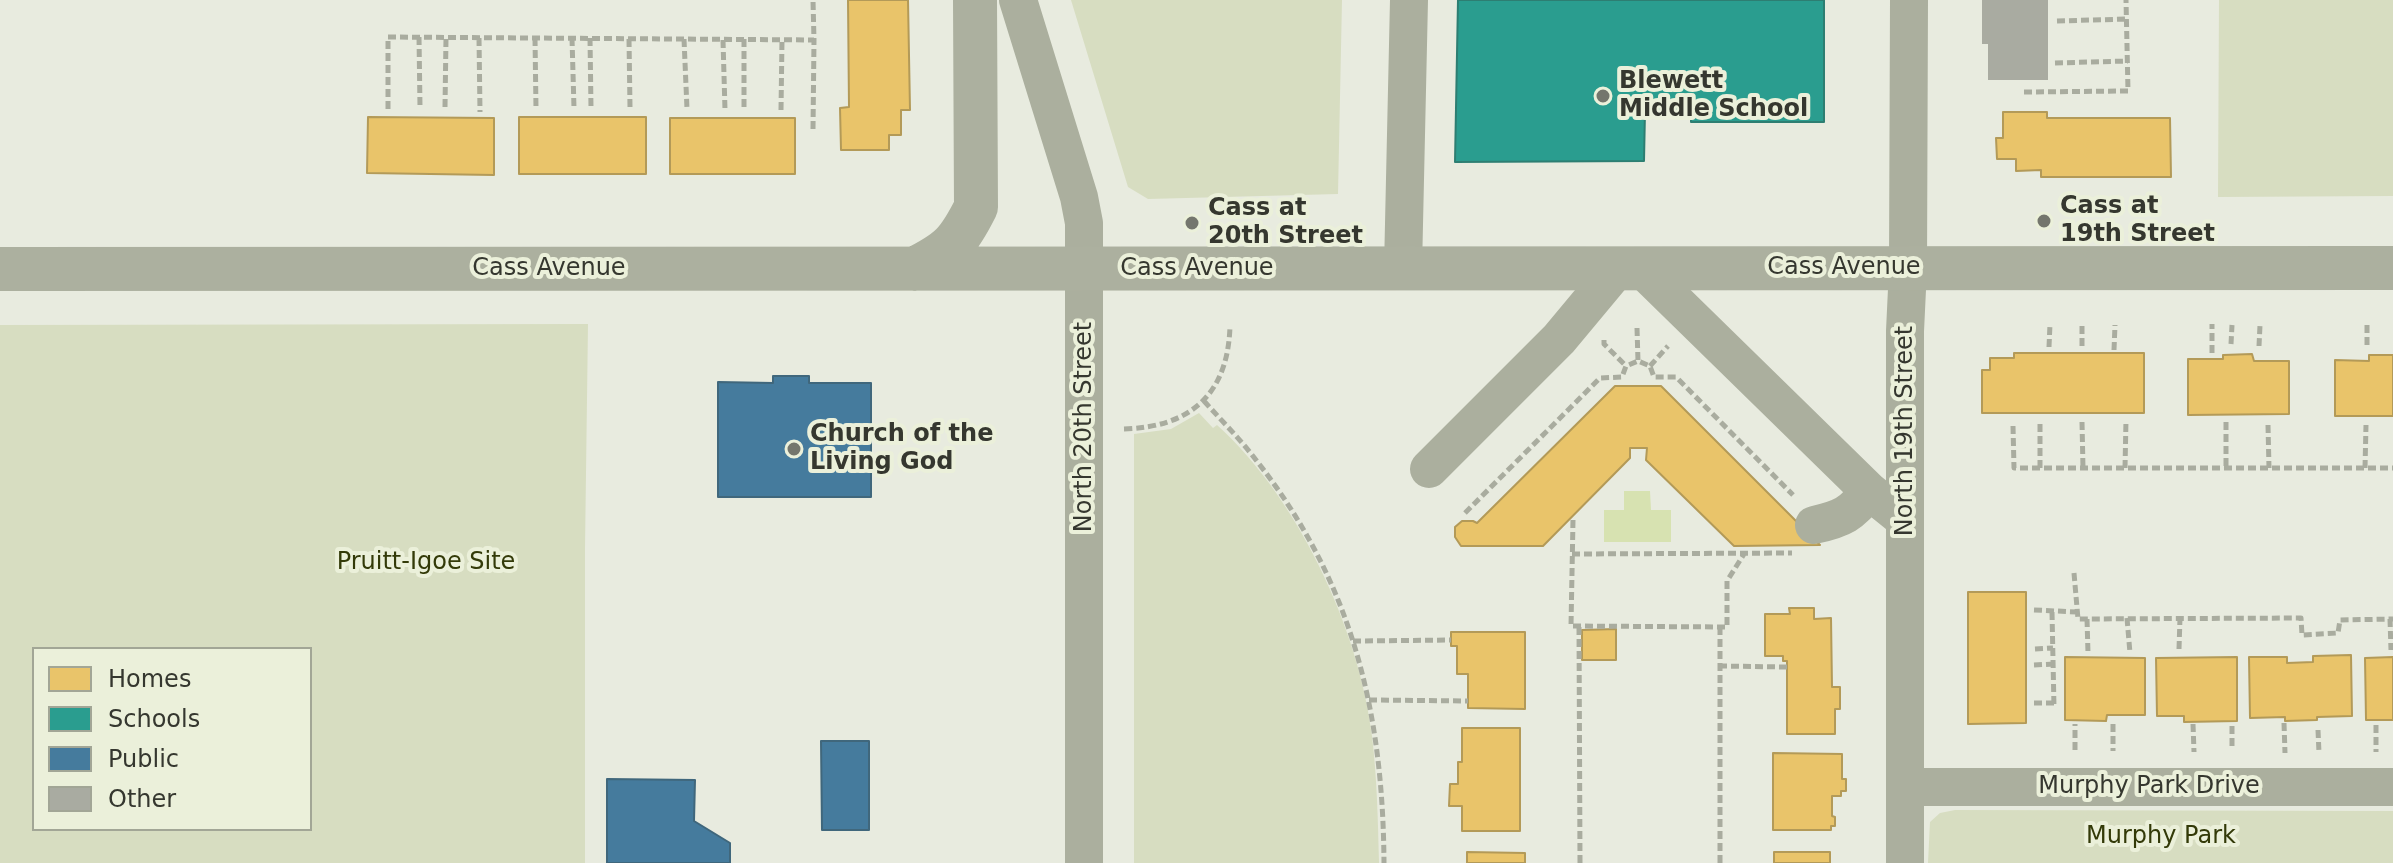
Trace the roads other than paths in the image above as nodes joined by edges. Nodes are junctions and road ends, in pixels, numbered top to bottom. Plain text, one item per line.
1 (975, 0) edge
2 (1018, 0) edge
3 (1409, 0) edge
4 (1909, 0) edge
5 (1630, 268) junction
6 (1908, 268) junction
7 (2393, 268) edge
8 (0, 269) edge
9 (914, 269) junction
10 (1085, 269) junction
11 (1403, 269) junction
12 (1429, 469) dead end
13 (1869, 491) junction
14 (1905, 520) junction
15 (1805, 525) road end
16 (1905, 787) junction
17 (2393, 787) edge
18 (1084, 863) edge
19 (1905, 863) edge

1 - 9 main road
2 - 10 street, North 20th Street
3 - 11 street
4 - 6 street, North 19th Street
5 - 6 main road, Cass Avenue
5 - 11 main road, Cass Avenue
5 - 12 street
5 - 13 street
6 - 7 main road, Cass Avenue
6 - 14 street, North 19th Street
8 - 9 main road, Cass Avenue
9 - 10 main road, Cass Avenue
10 - 11 main road, Cass Avenue
10 - 18 street, North 20th Street
13 - 14 street
13 - 15 street
14 - 16 street, North 19th Street
16 - 17 street, Murphy Park Drive
16 - 19 street, North 19th Street

